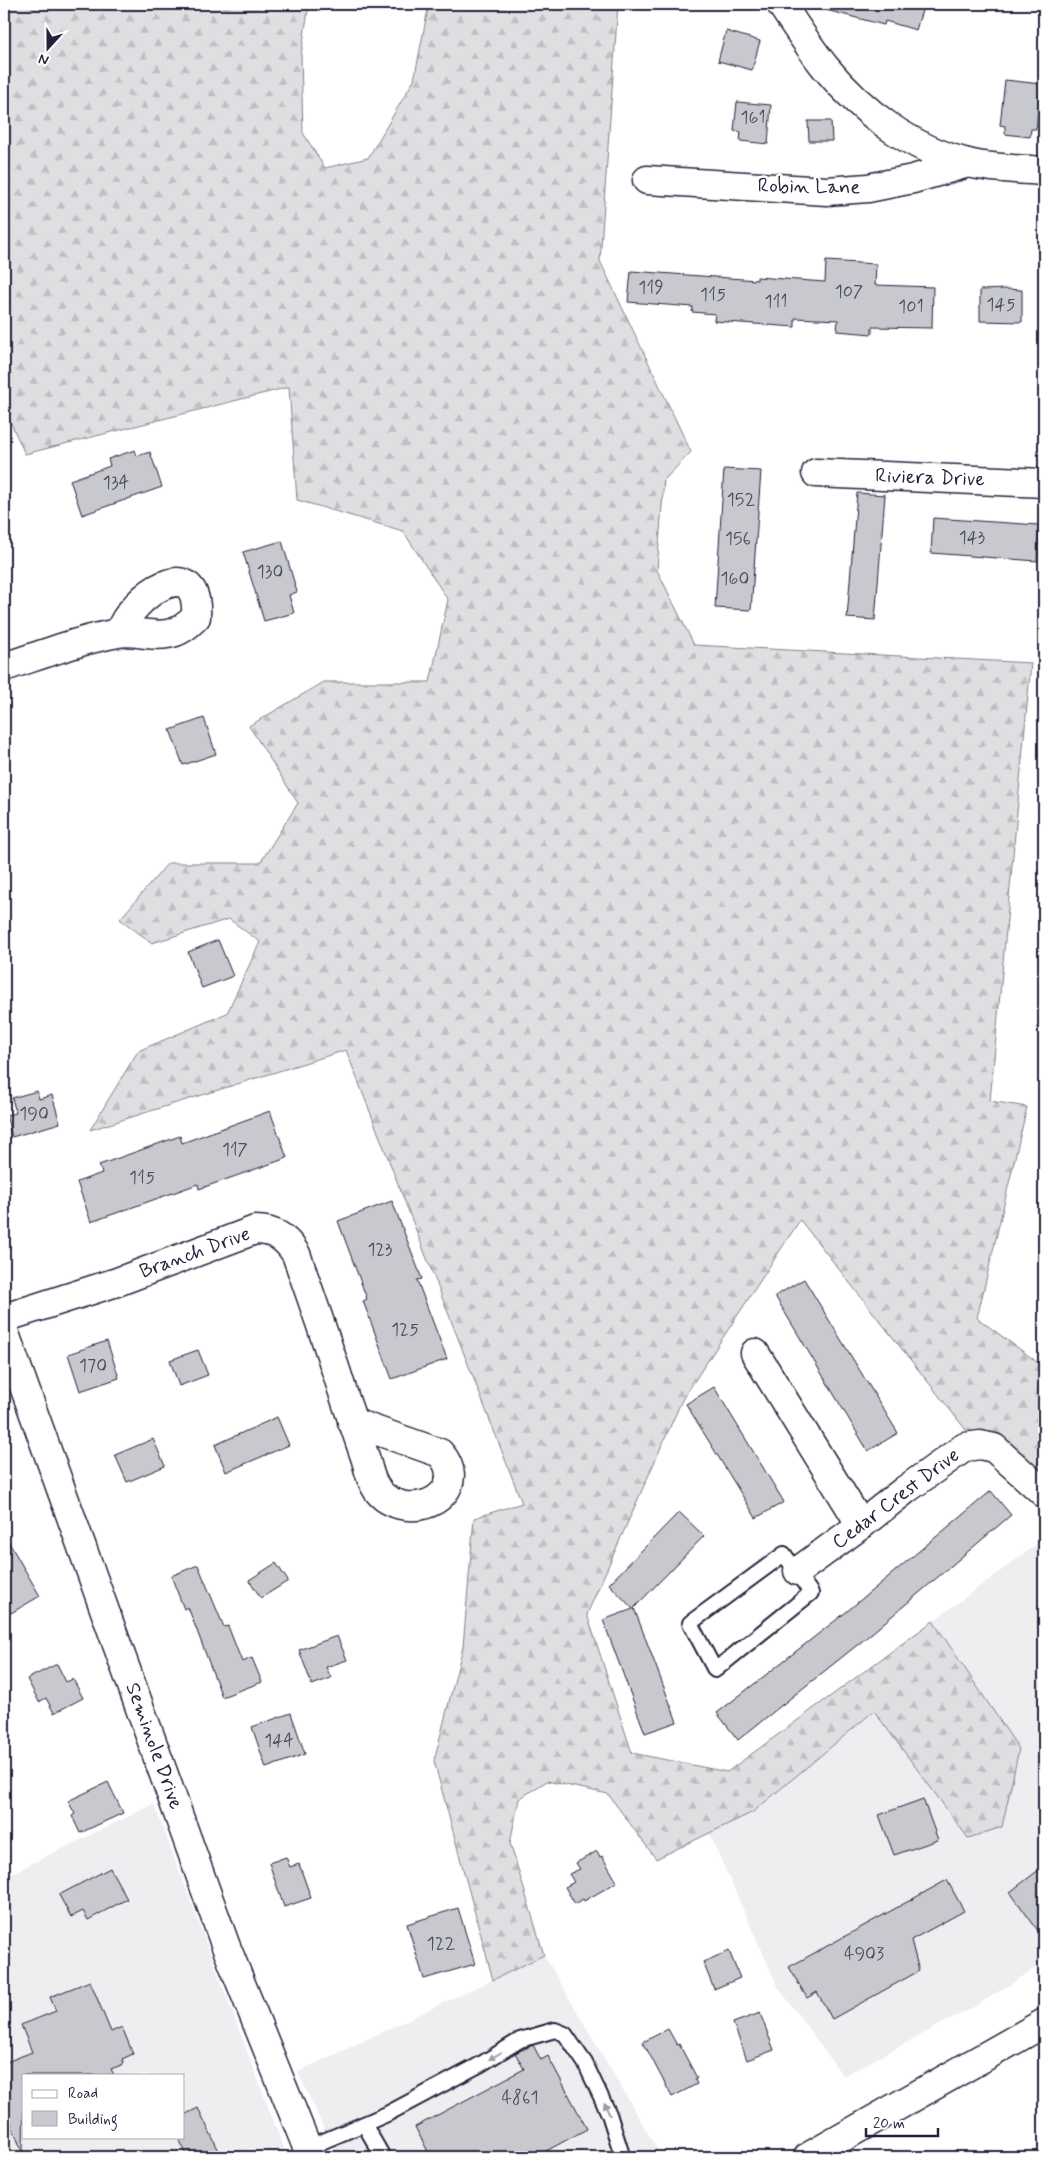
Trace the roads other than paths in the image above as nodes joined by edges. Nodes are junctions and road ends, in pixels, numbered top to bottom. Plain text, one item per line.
1 (781, 4) edge
2 (968, 163) junction
3 (1044, 171) edge
4 (647, 180) dead end
5 (816, 473) dead end
6 (1044, 483) edge
7 (119, 633) dead end
8 (4, 668) edge
9 (4, 1318) edge
10 (4, 1332) edge
11 (755, 1353) dead end
12 (352, 1422) dead end
13 (1044, 1493) edge
14 (861, 1525) junction
15 (798, 1572) junction
16 (1044, 2023) edge
17 (364, 2124) junction
18 (309, 2153) edge
19 (621, 2156) edge
20 (383, 2157) edge
21 (808, 2157) edge

1 - 2 street
2 - 3 street
2 - 4 street, Robin Lane
5 - 6 street, Riviera Drive
7 - 8 street
9 - 12 street, Branch Drive
10 - 18 street, Seminole Drive
11 - 14 street
13 - 14 street, Cedar Crest Drive
14 - 15 street, Cedar Crest Drive
15 - 15 lane
16 - 21 street
17 - 18 lane
19 -> 17 lane
17 - 20 lane

